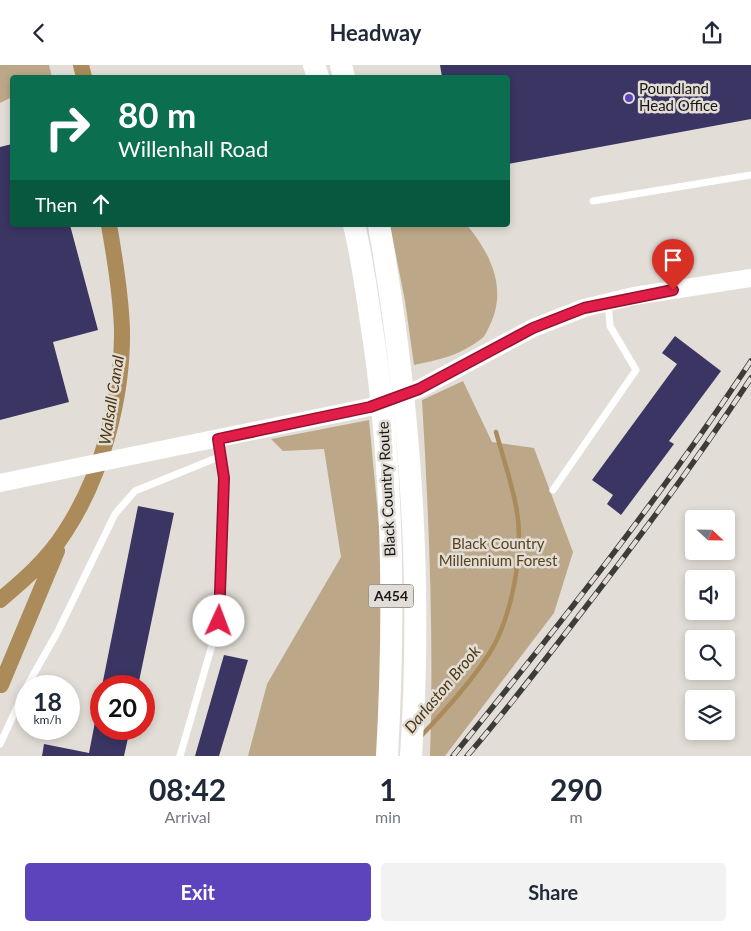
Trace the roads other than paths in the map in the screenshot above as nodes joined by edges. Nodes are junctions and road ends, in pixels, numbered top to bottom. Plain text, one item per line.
1 (751, 175) edge
2 (592, 201) dead end
3 (354, 227) edge
4 (379, 227) edge
5 (751, 278) edge
6 (608, 302) junction
7 (220, 447) junction
8 (0, 483) edge
9 (553, 490) dead end
10 (34, 675) edge
11 (15, 713) edge
12 (0, 745) edge
13 (387, 752) edge
14 (180, 756) edge
15 (411, 756) edge

1 - 2 lane
3 - 13 highway, Black Country Route / A454
4 - 15 highway, Black Country Route / A454
5 - 6 street
6 - 7 street
6 - 9 lane
7 - 8 street
7 - 10 lane
7 - 14 lane
11 - 12 lane

